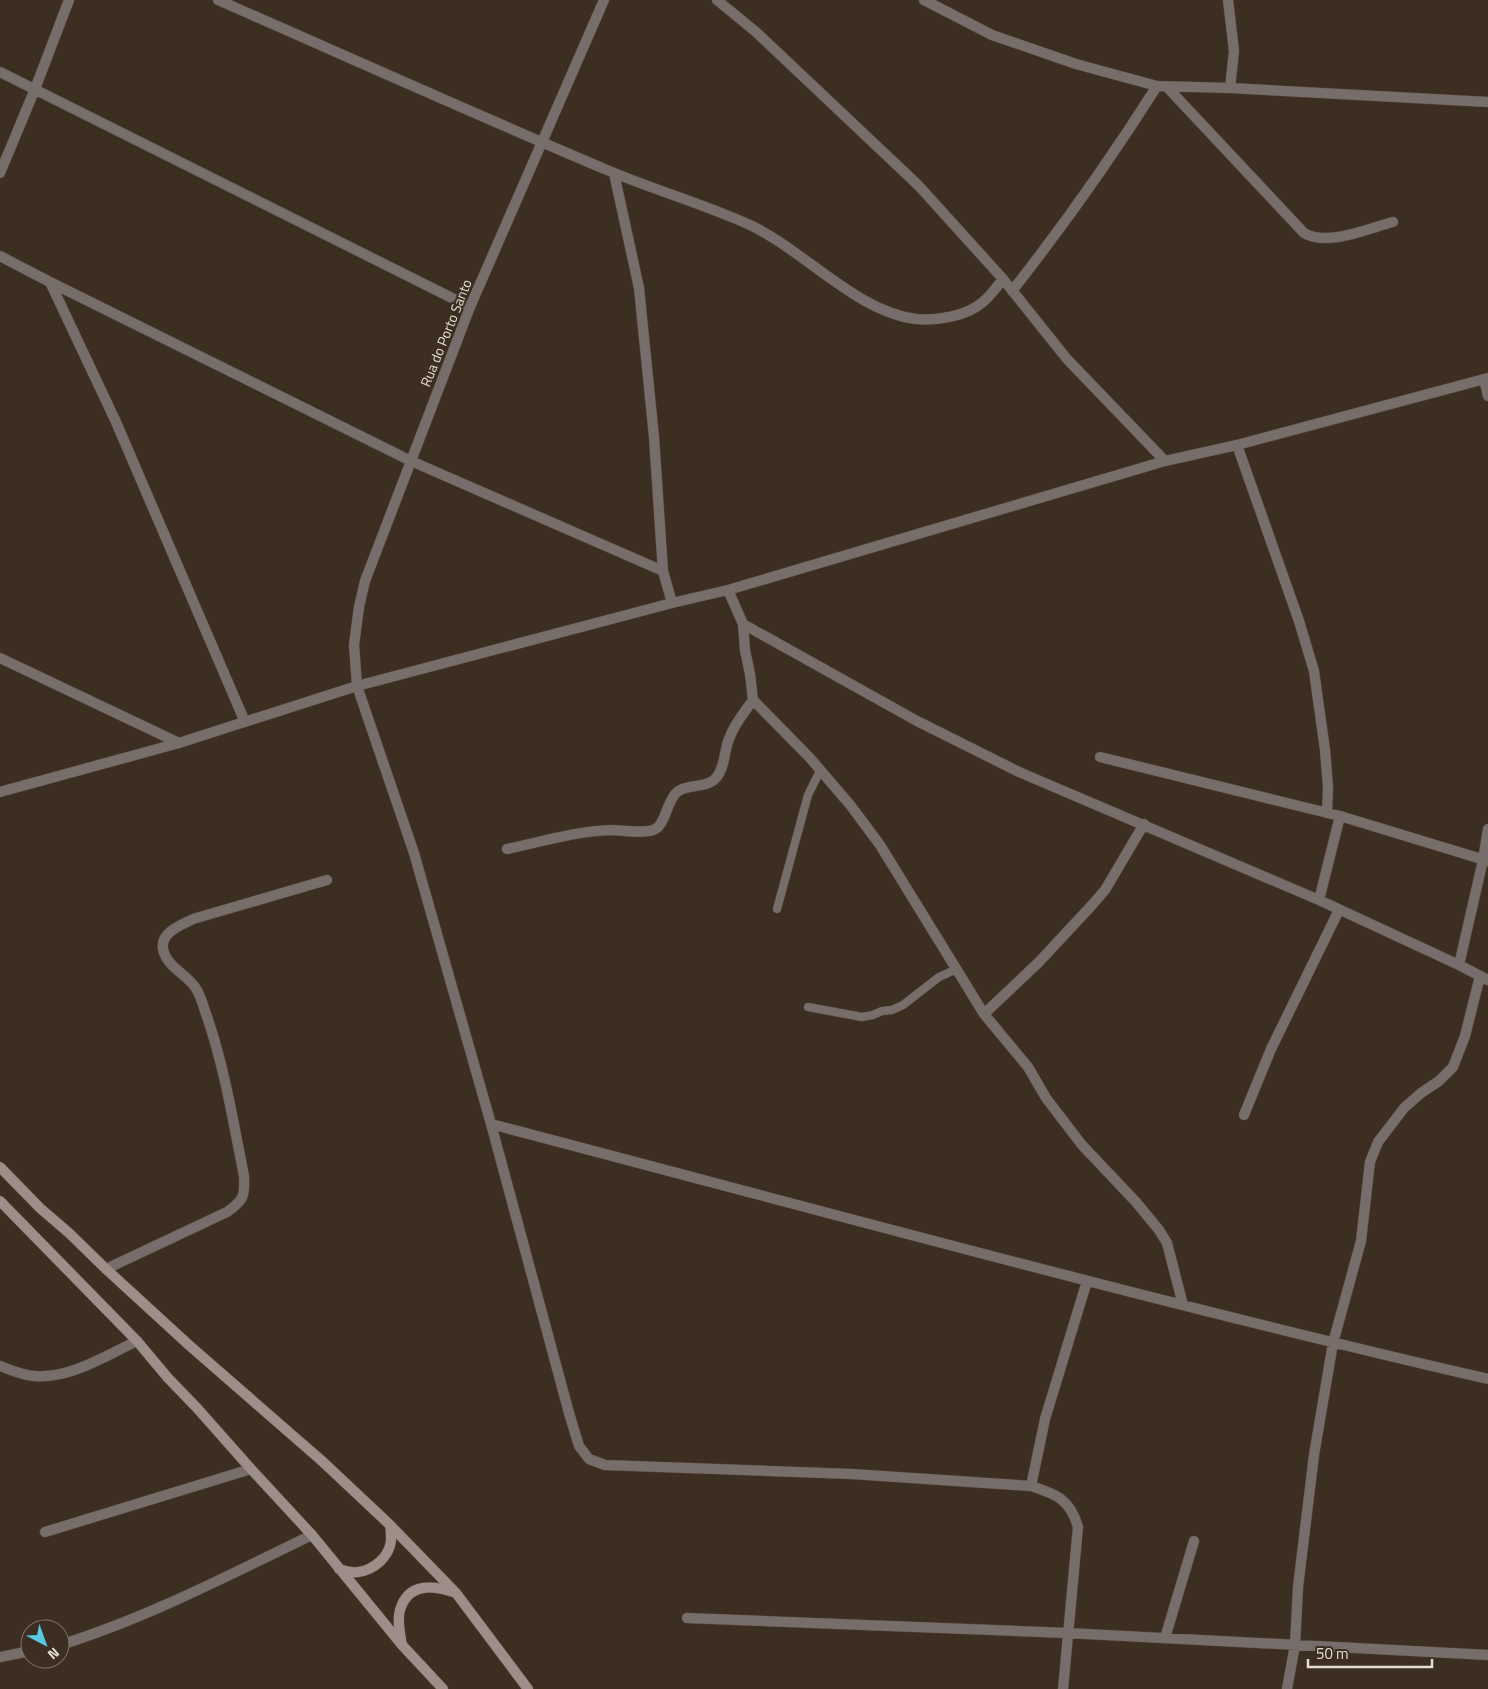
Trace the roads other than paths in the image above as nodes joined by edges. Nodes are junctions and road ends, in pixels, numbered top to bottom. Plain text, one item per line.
1 (69, 0) edge
2 (218, 0) edge
3 (604, 0) edge
4 (717, 0) edge
5 (924, 0) edge
6 (1228, 0) edge
7 (0, 72) edge
8 (1162, 86) junction
9 (1230, 88) junction
10 (35, 89) junction
11 (1488, 102) edge
12 (541, 142) junction
13 (0, 173) edge
14 (614, 173) junction
15 (1393, 222) dead end
16 (0, 256) edge
17 (1003, 279) junction
18 (50, 282) junction
19 (1012, 291) junction
20 (470, 307) junction
21 (1486, 379) edge
22 (1488, 396) edge
23 (1237, 445) junction
24 (411, 461) junction
25 (1165, 461) junction
26 (663, 572) junction
27 (728, 590) junction
28 (672, 603) junction
29 (743, 624) junction
30 (0, 658) edge
31 (357, 686) junction
32 (753, 700) junction
33 (245, 722) junction
34 (179, 743) junction
35 (1100, 757) dead end
36 (820, 771) junction
37 (0, 792) edge
38 (1327, 813) junction
39 (1340, 816) junction
40 (1144, 824) junction
41 (1488, 829) edge
42 (507, 849) dead end
43 (1485, 860) edge
44 (327, 880) dead end
45 (1319, 900) junction
46 (777, 909) dead end
47 (1339, 910) junction
48 (1459, 965) junction
49 (957, 969) junction
50 (1484, 978) edge
51 (808, 1008) dead end
52 (984, 1014) junction
53 (1244, 1115) dead end
54 (491, 1124) junction
55 (0, 1167) edge
56 (0, 1201) edge
57 (106, 1270) junction
58 (1087, 1280) junction
59 (1182, 1305) junction
60 (137, 1341) junction
61 (1333, 1343) junction
62 (0, 1366) edge
63 (1488, 1379) edge
64 (251, 1469) junction
65 (1031, 1486) junction
66 (390, 1525) junction
67 (45, 1532) dead end
68 (312, 1535) junction
69 (1194, 1540) dead end
70 (339, 1569) junction
71 (456, 1593) junction
72 (687, 1618) dead end
73 (1067, 1633) junction
74 (1165, 1638) junction
75 (70, 1642) edge
76 (402, 1645) junction
77 (1295, 1645) junction
78 (20, 1653) edge
79 (1488, 1655) edge
80 (0, 1657) edge
81 (443, 1689) edge
82 (528, 1689) edge
83 (1063, 1689) edge
84 (1287, 1689) edge

1 - 10 street
2 - 12 street
3 - 12 street, Rua do Porto Santo
4 - 17 street
5 - 8 street
6 - 9 street
7 - 10 street
8 - 9 street
8 - 15 street
8 - 19 street
9 - 11 street
10 - 13 street
10 - 20 street
12 - 14 street
12 - 20 street, Rua do Porto Santo
14 - 17 street
14 - 26 street
16 - 18 street
17 - 19 street
18 - 24 street
18 - 33 street
19 - 25 street
20 - 24 street, Rua do Porto Santo
21 - 22 street
21 - 23 street
23 - 25 street
23 - 38 street
24 - 26 street
24 - 31 street, Rua do Porto Santo
25 - 27 street
26 - 28 street
27 - 28 street
27 - 29 street
28 - 31 street
29 - 32 street
29 - 40 street
30 - 34 street
31 - 33 street
31 - 54 street, Rua do Porto Santo
32 - 36 street
32 - 42 street
33 - 34 street
34 - 37 street
35 - 38 street
36 - 46 lane
36 - 49 street
38 - 39 street
39 - 43 street
39 - 45 street
40 - 45 street
40 - 52 street
41 - 43 street
43 - 48 street
44 - 57 street
45 - 47 street
47 - 48 street
47 - 53 street
48 - 50 street
49 - 51 lane
49 - 52 street
50 - 61 street
52 - 59 street
54 - 58 street
54 - 65 street, Rua do Porto Santo
55 - 57 main road
56 - 60 main road
57 - 66 main road
58 - 59 street
58 - 65 street
59 - 61 street
60 - 62 street
60 - 64 main road
61 - 63 street
61 - 77 street
64 - 67 street
64 - 68 main road
65 - 73 street
66 - 70 main road
66 - 71 main road
68 - 70 main road
68 - 75 street
69 - 74 street
70 - 76 main road
71 - 76 main road
71 - 82 main road
72 - 73 street
73 - 74 street
73 - 83 street
74 - 77 street
76 - 81 main road
77 - 79 street
77 - 84 street
78 - 80 street

